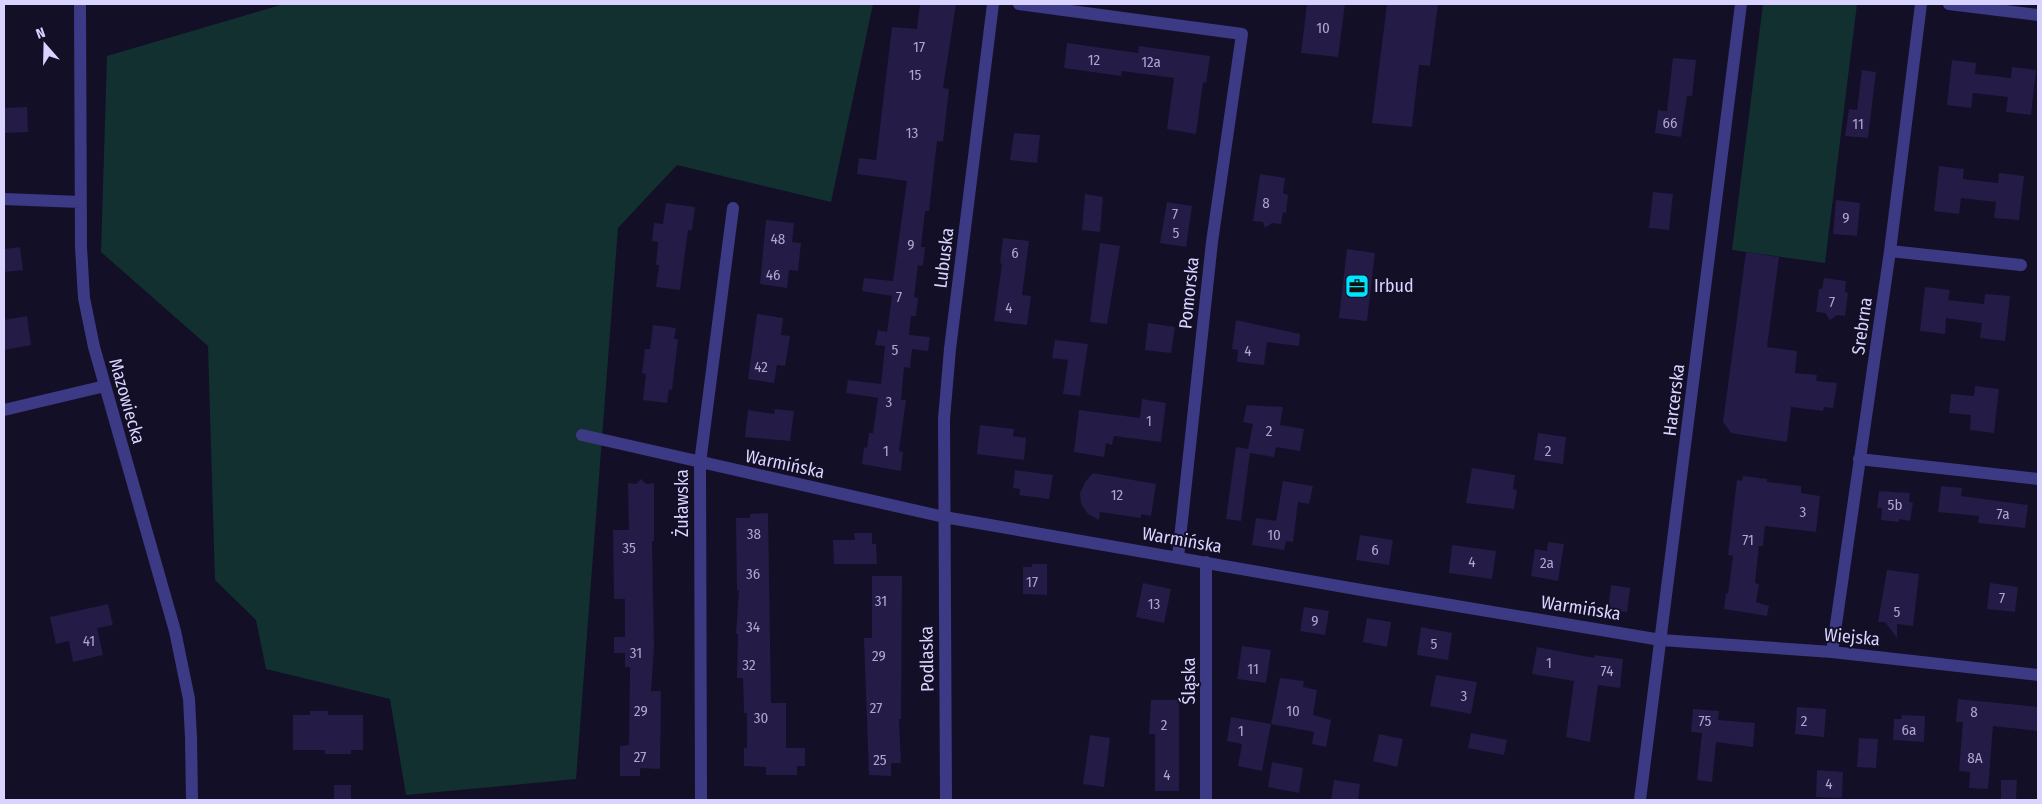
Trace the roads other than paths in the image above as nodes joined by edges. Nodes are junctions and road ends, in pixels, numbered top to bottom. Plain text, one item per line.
1 (80, 4) edge
2 (992, 4) edge
3 (1019, 4) edge
4 (1741, 4) edge
5 (1921, 4) edge
6 (1949, 4) edge
7 (2038, 16) edge
8 (4, 199) edge
9 (80, 202) junction
10 (733, 208) dead end
11 (1890, 251) junction
12 (2021, 265) dead end
13 (105, 386) junction
14 (4, 410) edge
15 (582, 435) dead end
16 (1860, 458) junction
17 (700, 463) junction
18 (2038, 479) edge
19 (944, 517) junction
20 (1178, 557) junction
21 (1206, 562) junction
22 (1661, 640) junction
23 (1832, 652) junction
24 (2038, 675) edge
25 (192, 800) edge
26 (700, 800) edge
27 (946, 800) edge
28 (1206, 800) edge
29 (1640, 800) edge

1 - 9 street, Mazowiecka
2 - 19 street, Lubuska
3 - 20 street, Pomorska
4 - 22 street, Harcerska
5 - 11 street, Srebrna
6 - 7 street
8 - 9 street
9 - 13 street, Mazowiecka
10 - 17 street, Żuławska
11 - 12 street
11 - 16 street, Srebrna
13 - 14 street
13 - 25 street, Mazowiecka
15 - 17 street, Warmińska
16 - 18 street
16 - 23 street, Srebrna
17 - 19 street, Warmińska
17 - 26 street, Żuławska
19 - 20 street, Warmińska
19 - 27 street, Podlaska
20 - 21 street, Warmińska
21 - 22 street, Warmińska
21 - 28 street, Śląska
22 - 23 street, Wiejska
22 - 29 street, Harcerska
23 - 24 street, Wiejska

